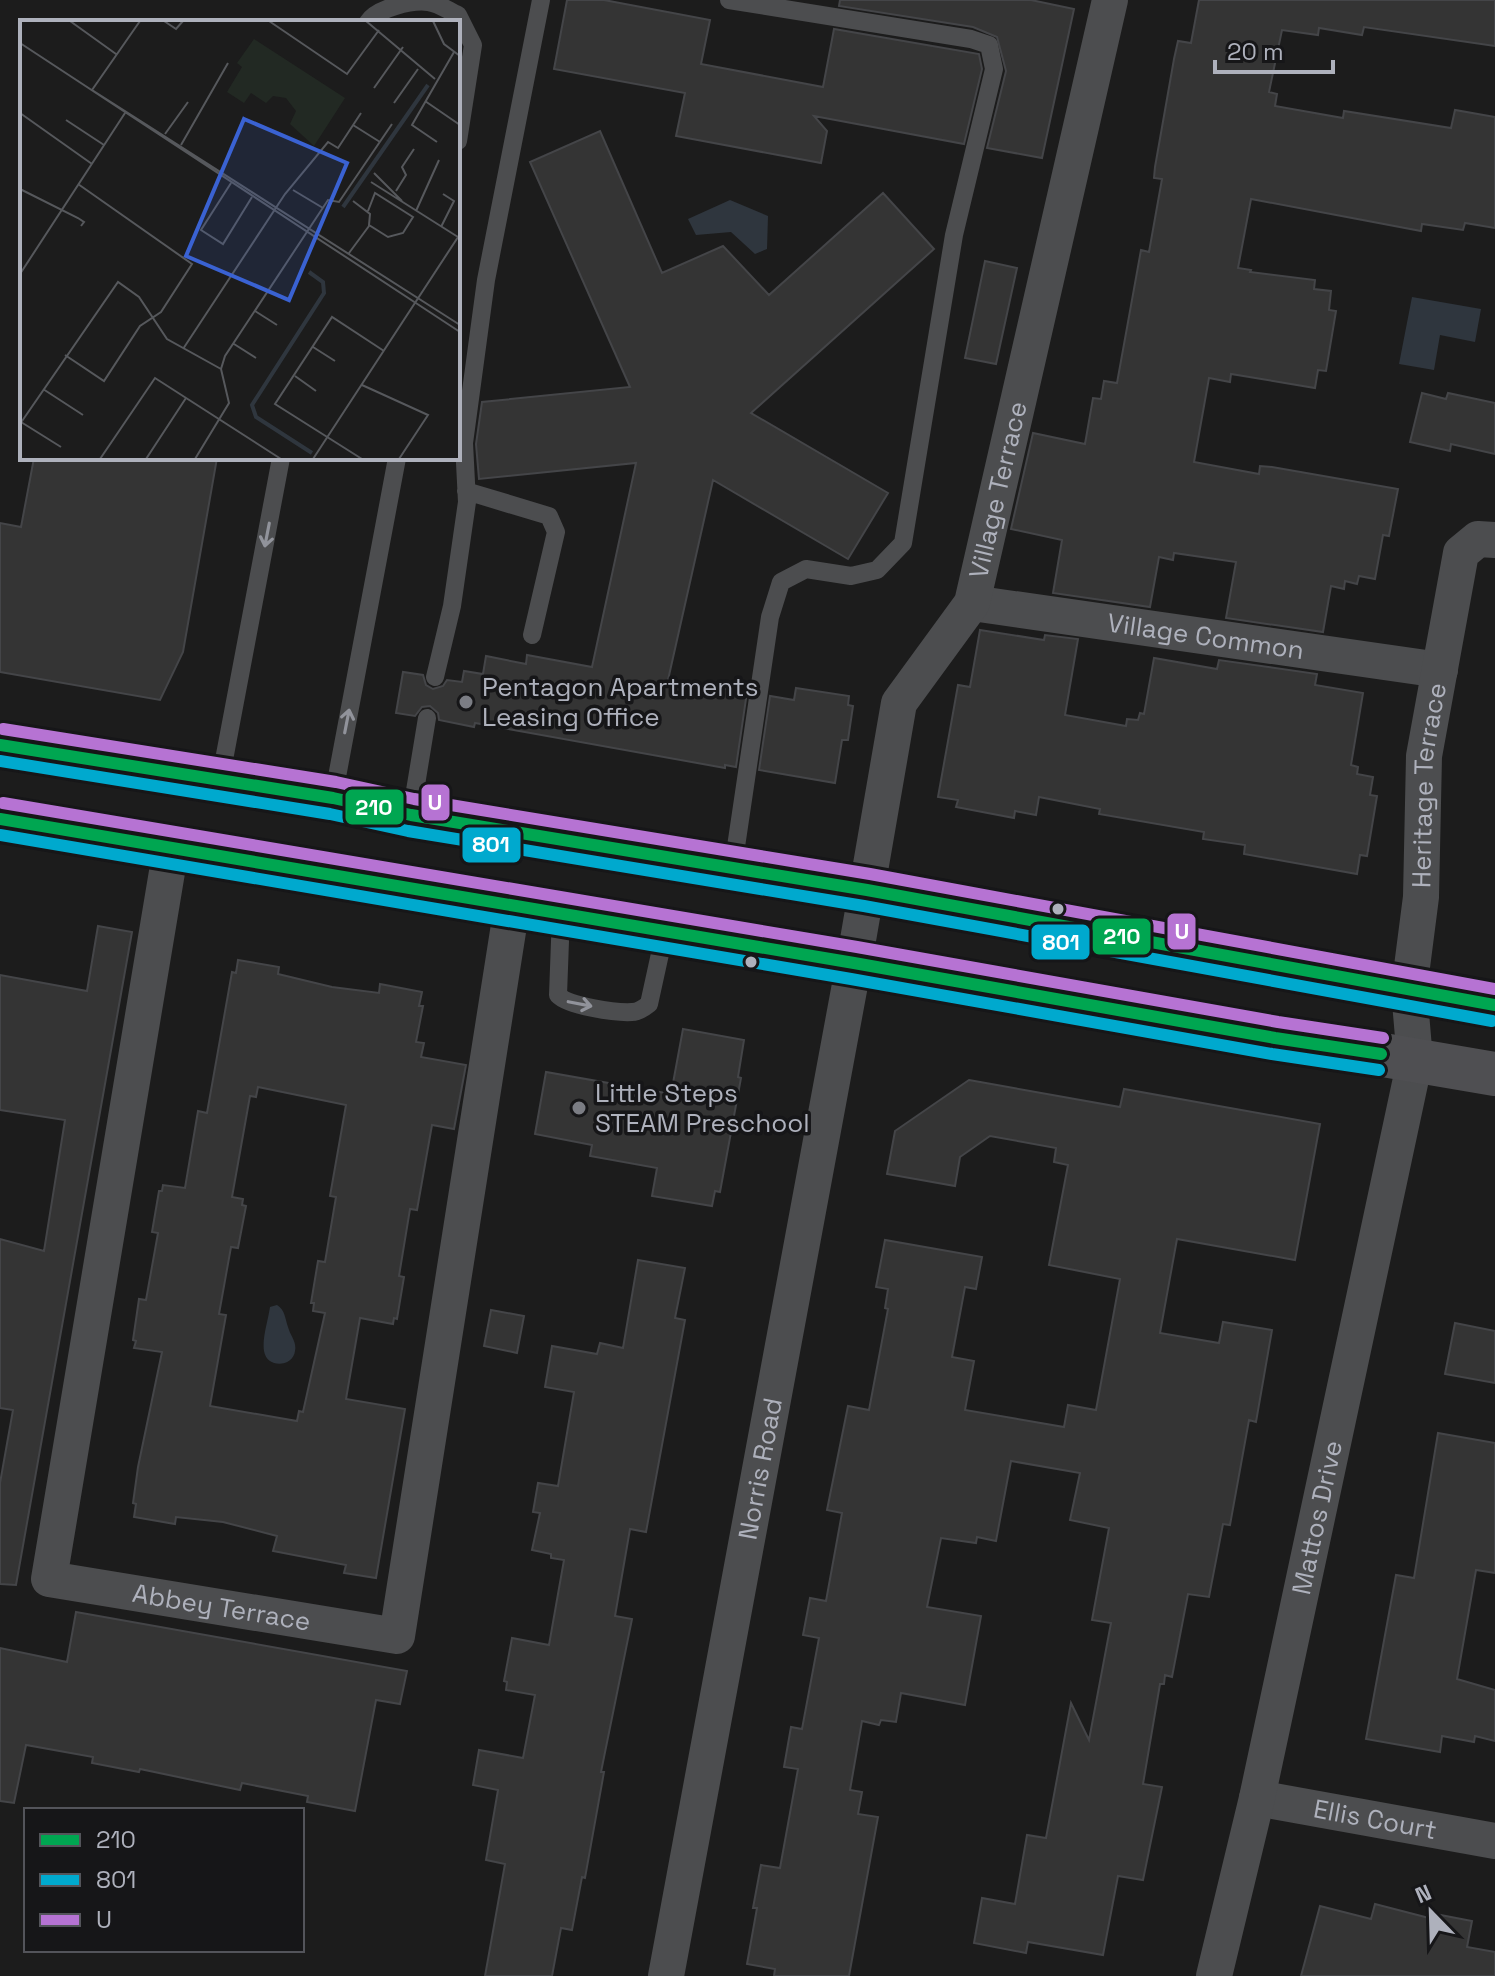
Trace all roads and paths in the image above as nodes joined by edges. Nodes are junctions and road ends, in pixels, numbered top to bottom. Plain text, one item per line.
1 (541, 0) edge
2 (729, 0) edge
3 (1110, 0) edge
4 (369, 20) edge
5 (460, 132) edge
6 (281, 460) edge
7 (397, 460) edge
8 (466, 491) junction
9 (1495, 540) edge
10 (972, 603) junction
11 (532, 635) dead end
12 (1440, 670) junction
13 (435, 677) dead end
14 (427, 718) dead end
15 (0, 745) edge
16 (220, 781) junction
17 (333, 798) junction
18 (411, 815) junction
19 (0, 819) edge
20 (171, 848) junction
21 (733, 867) junction
22 (867, 890) junction
23 (512, 906) junction
24 (561, 914) junction
25 (665, 931) junction
26 (854, 963) junction
27 (1409, 990) junction
28 (1495, 1005) edge
29 (1415, 1060) junction
30 (1495, 1074) edge
31 (1257, 1798) junction
32 (1495, 1841) edge
33 (666, 1976) edge
34 (1214, 1976) edge

1 - 8 lane
2 - 21 lane
3 - 10 street, Village Terrace
4 - 5 lane
6 -> 16 lane
17 -> 7 lane
8 - 11 lane
8 - 13 lane
9 - 12 street, Heritage Terrace
10 - 12 street, Village Common
10 - 22 street, Village Terrace
12 - 27 street, Heritage Terrace
14 - 18 lane
15 - 16 main road
16 - 17 main road
17 - 18 main road
18 - 21 main road
19 - 20 main road
20 - 23 main road
20 - 23 street, Abbey Terrace
21 - 22 main road
22 - 26 street, Village Terrace
22 - 27 main road
23 - 24 main road
24 - 25 main road
24 -> 25 lane
25 - 26 main road
26 - 29 main road
26 - 33 street, Norris Road
27 - 28 main road
27 - 29 street, Heritage Terrace
29 - 30 main road
29 - 31 street, Mattos Drive
31 - 32 street, Ellis Court
31 - 34 street, Mattos Drive

